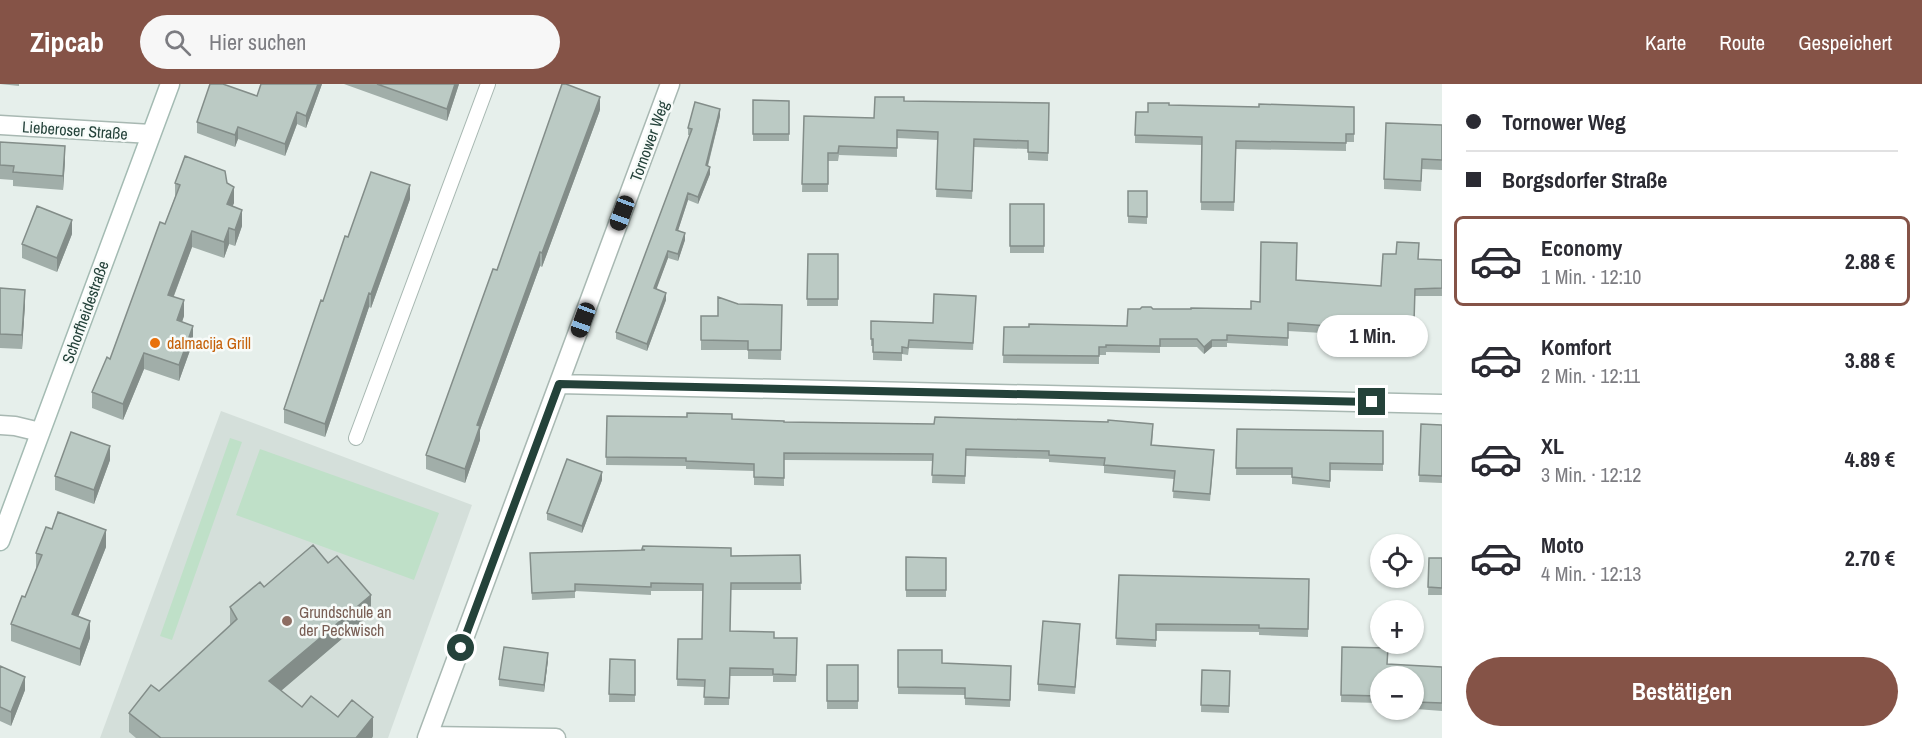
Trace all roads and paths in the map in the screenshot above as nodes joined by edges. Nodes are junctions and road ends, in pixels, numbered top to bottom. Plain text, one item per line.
1 (170, 84) edge
2 (488, 84) edge
3 (670, 84) edge
4 (0, 125) edge
5 (151, 134) junction
6 (559, 384) junction
7 (1442, 404) edge
8 (0, 425) edge
9 (40, 432) junction
10 (356, 438) dead end
11 (0, 541) edge
12 (427, 737) edge
13 (556, 738) edge

1 - 5 street, Schorfheidestraße
2 - 10 lane
3 - 6 street, Tornower Weg
4 - 5 street, Lieberoser Straße
5 - 9 street, Schorfheidestraße
6 - 7 street
6 - 12 street, Tornower Weg
8 - 9 street
9 - 11 street, Schorfheidestraße
12 - 13 street

